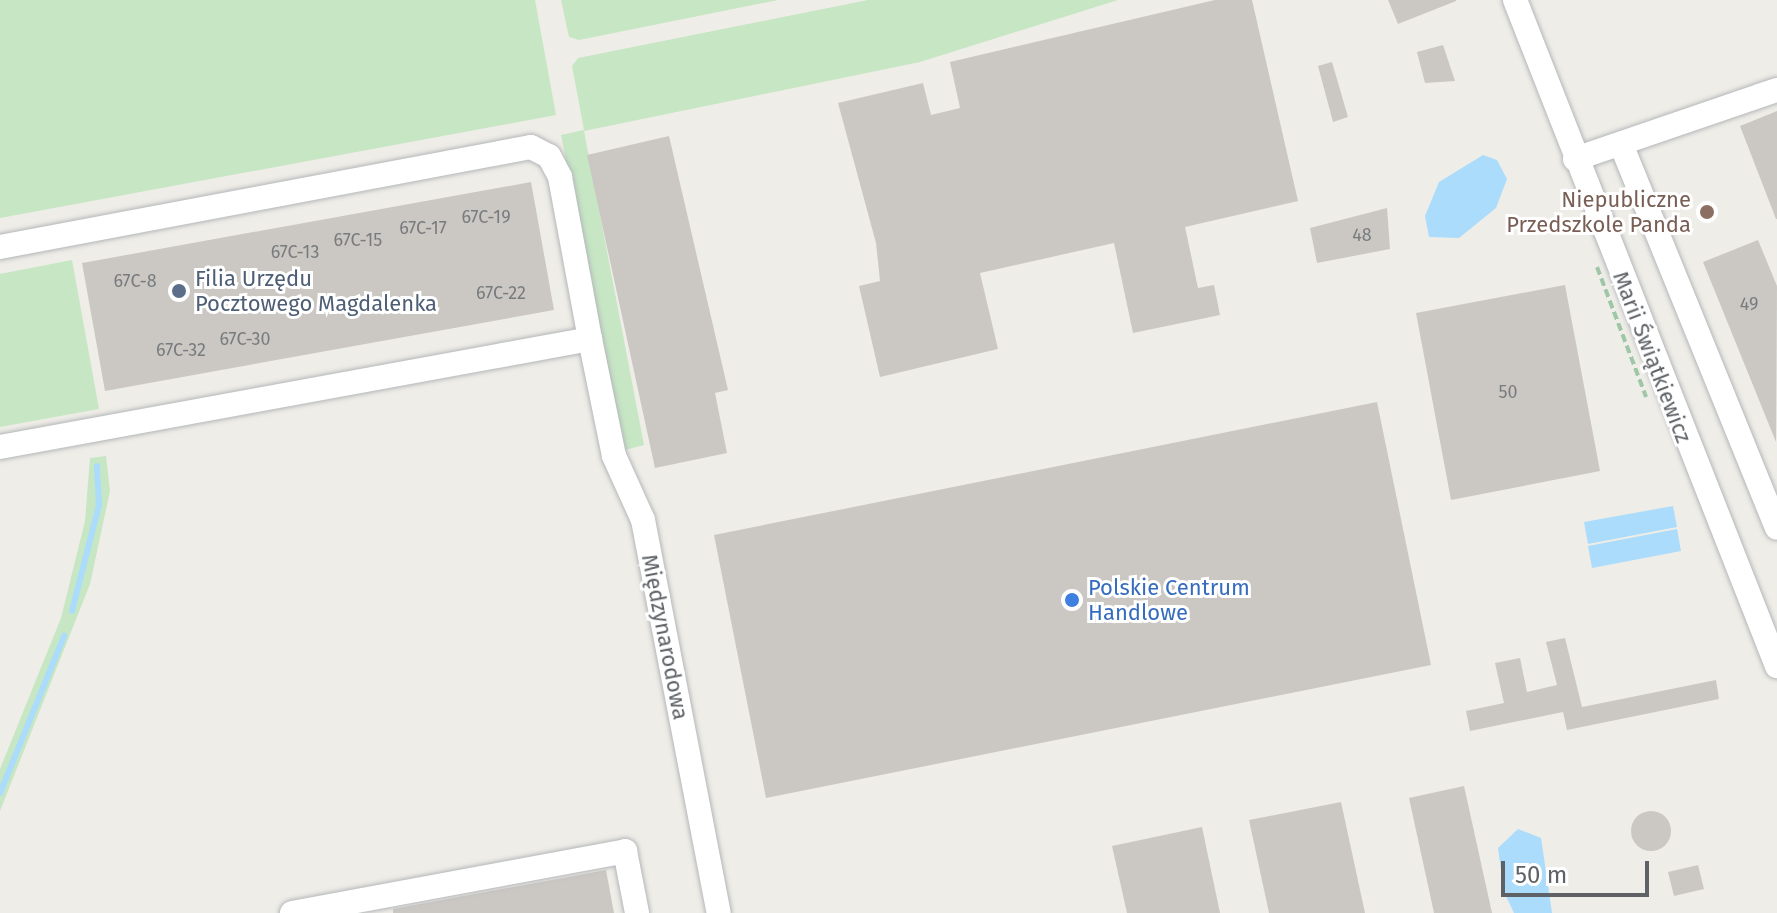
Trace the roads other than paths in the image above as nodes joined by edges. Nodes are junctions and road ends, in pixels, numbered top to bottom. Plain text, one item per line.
1 (1515, 0) edge
2 (1777, 90) edge
3 (1621, 144) junction
4 (1575, 159) junction
5 (0, 247) edge
6 (590, 339) junction
7 (0, 447) edge
8 (1777, 528) edge
9 (1777, 666) edge
10 (292, 913) edge
11 (637, 913) edge
12 (719, 913) edge

1 - 4 street, Marii Świątkiewicz
2 - 3 street
3 - 4 street
3 - 8 street
4 - 9 street, Marii Świątkiewicz
5 - 6 street, Międzynarodowa
6 - 7 street
6 - 12 street, Międzynarodowa
10 - 11 street

